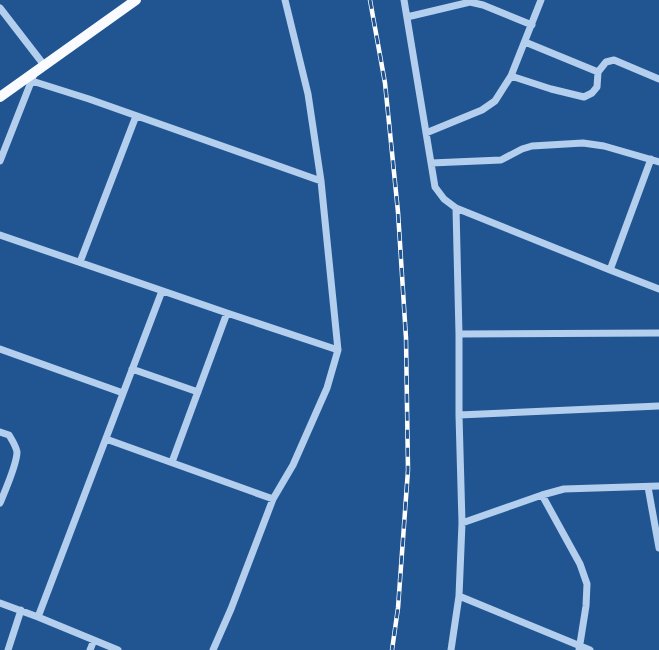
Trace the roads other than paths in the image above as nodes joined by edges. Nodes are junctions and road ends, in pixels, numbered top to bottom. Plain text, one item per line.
1 (136, 0) edge
2 (285, 0) edge
3 (404, 0) edge
4 (541, 0) edge
5 (0, 8) edge
6 (407, 17) junction
7 (532, 25) junction
8 (524, 42) junction
9 (44, 65) junction
10 (598, 72) junction
11 (33, 76) junction
12 (511, 76) junction
13 (659, 79) edge
14 (0, 97) edge
15 (136, 116) junction
16 (426, 133) junction
17 (651, 159) junction
18 (0, 161) edge
19 (431, 162) junction
20 (659, 162) edge
21 (321, 181) junction
22 (456, 208) junction
23 (0, 235) edge
24 (80, 262) junction
25 (610, 270) junction
26 (659, 289) edge
27 (162, 291) junction
28 (227, 313) junction
29 (659, 333) edge
30 (459, 334) junction
31 (0, 349) edge
32 (338, 350) junction
33 (132, 369) junction
34 (198, 392) junction
35 (123, 393) junction
36 (659, 406) edge
37 (459, 415) junction
38 (0, 432) edge
39 (106, 439) junction
40 (172, 462) junction
41 (659, 486) edge
42 (648, 487) junction
43 (542, 495) junction
44 (273, 499) junction
45 (0, 503) edge
46 (462, 523) junction
47 (659, 548) edge
48 (459, 596) junction
49 (0, 603) edge
50 (21, 610) junction
51 (38, 616) junction
52 (94, 640) junction
53 (579, 648) edge
54 (8, 650) edge
55 (90, 650) edge
56 (118, 650) edge
57 (213, 650) edge
58 (451, 650) edge
59 (590, 650) edge

1 - 9 main road
2 - 21 street
3 - 6 street
4 - 7 street
5 - 9 street
6 - 7 street
6 - 16 street
7 - 8 street
8 - 10 street
8 - 12 street
9 - 11 main road
10 - 12 street
10 - 13 street
11 - 14 main road
11 - 15 street
11 - 18 street
12 - 16 street
15 - 21 street
15 - 24 street
16 - 19 street
17 - 19 street
17 - 20 street
17 - 25 street
19 - 22 street
21 - 32 street
22 - 25 street
22 - 30 street
23 - 24 street
24 - 27 street
25 - 26 street
27 - 28 street
27 - 33 street
28 - 32 street
28 - 34 street
29 - 30 street
30 - 37 street
31 - 35 street
32 - 44 street
33 - 34 street
33 - 35 street
34 - 40 street
35 - 39 street
36 - 37 street
37 - 46 street
38 - 45 street
39 - 40 street
39 - 51 street
40 - 44 street
41 - 42 street
42 - 43 street
42 - 47 street
43 - 46 street
43 - 53 street
44 - 57 street
46 - 48 street
48 - 53 street
48 - 58 street
49 - 50 street
50 - 51 street
50 - 54 street
51 - 52 street
52 - 55 street
52 - 56 street
53 - 59 street

